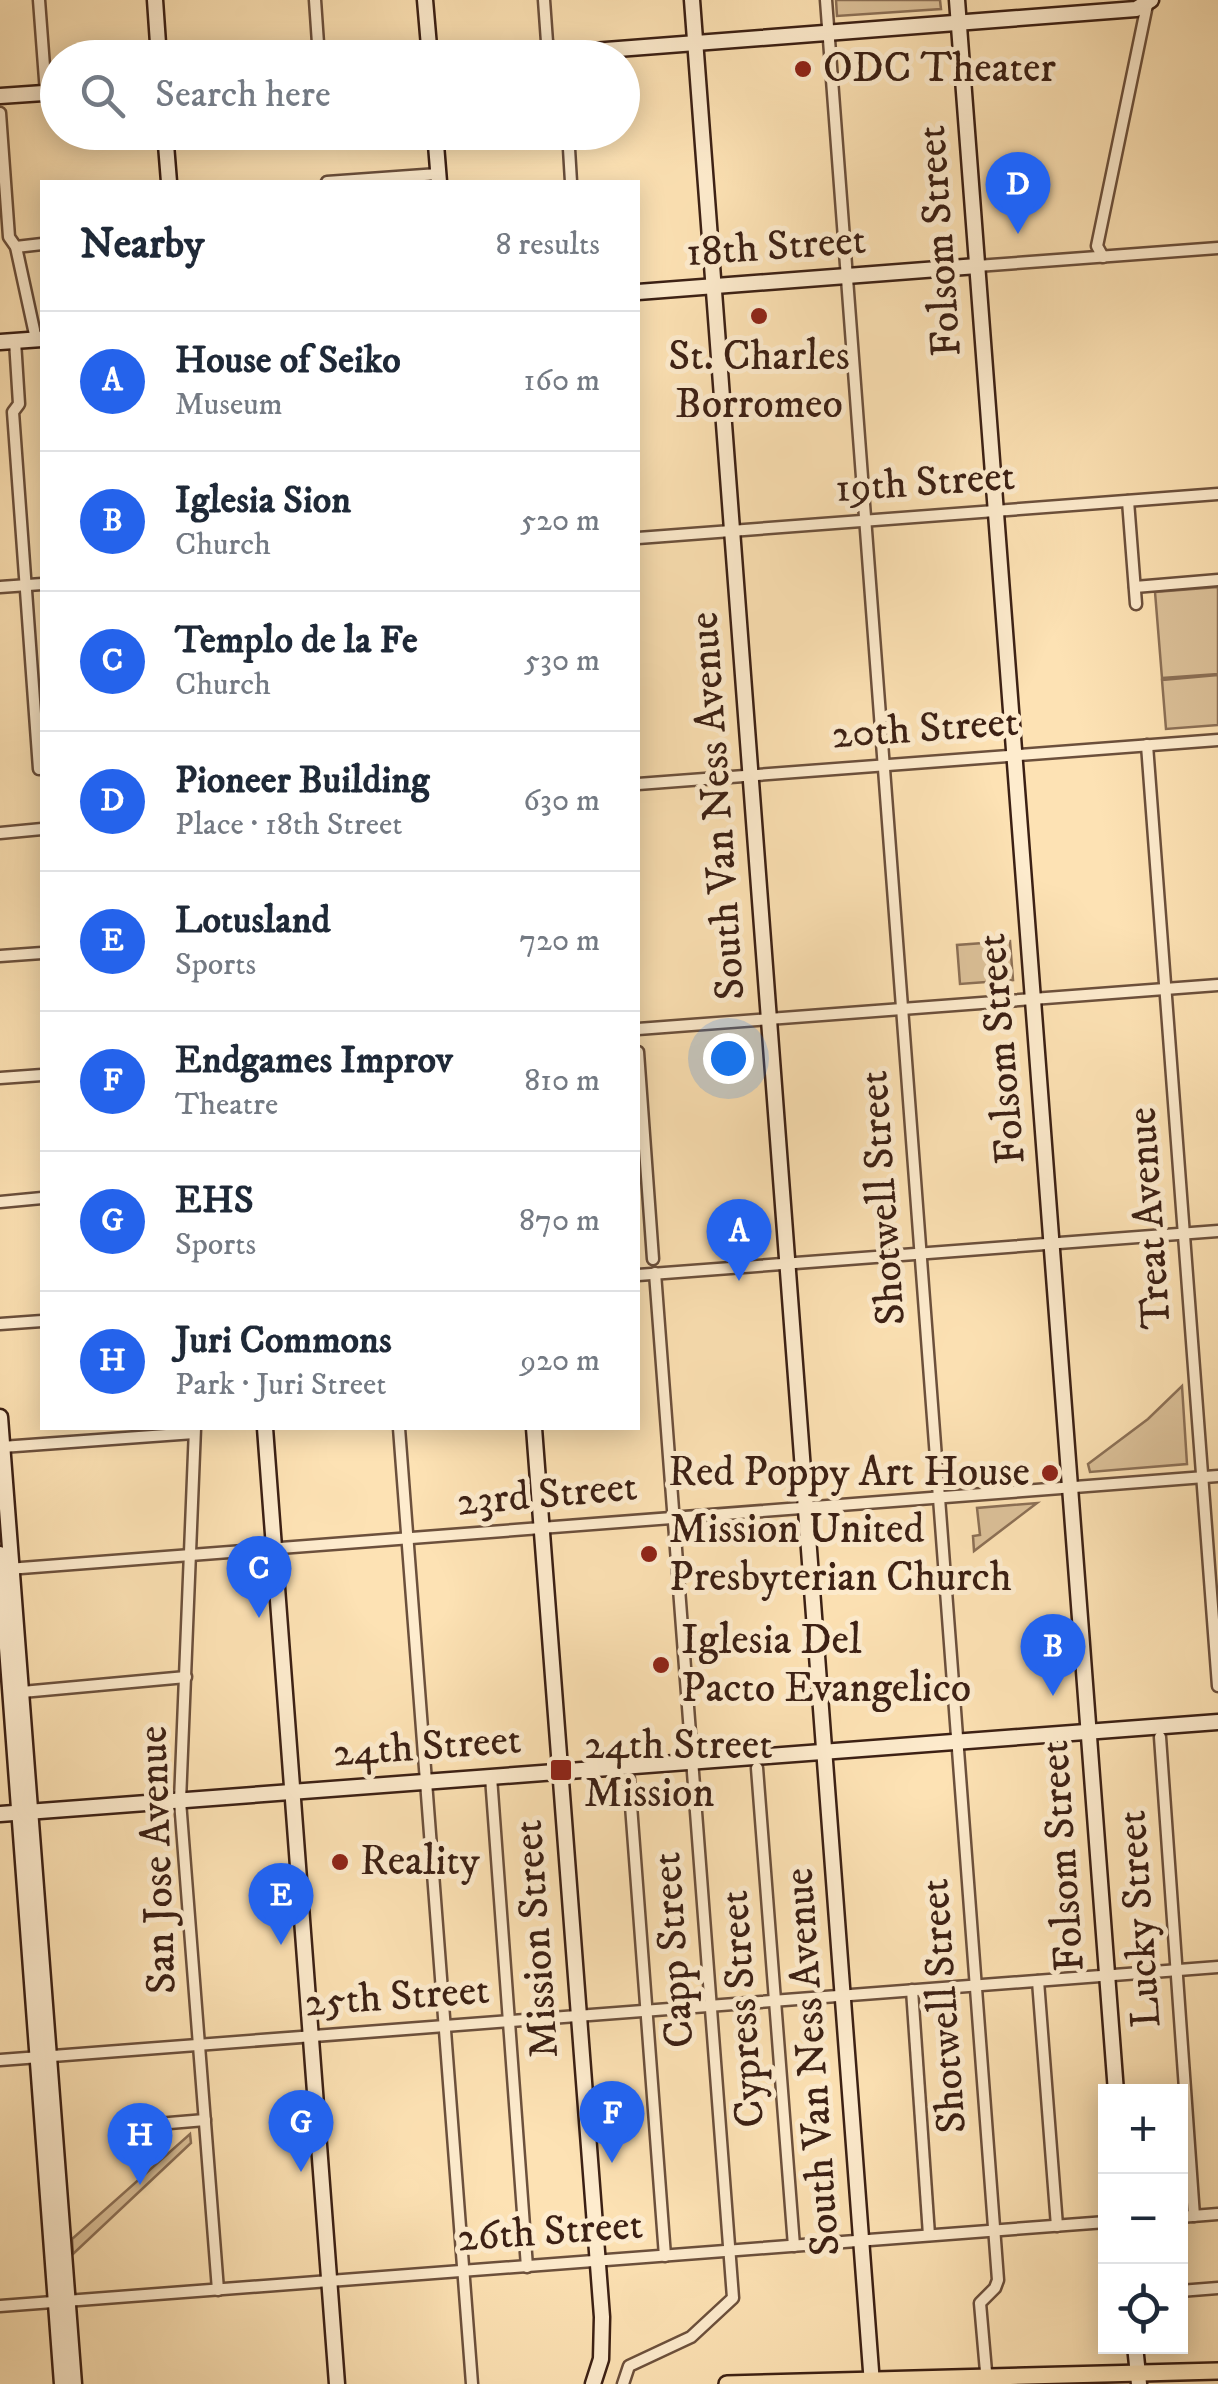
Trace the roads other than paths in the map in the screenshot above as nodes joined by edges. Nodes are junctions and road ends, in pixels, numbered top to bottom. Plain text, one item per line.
1 (39, 0) edge
2 (155, 0) edge
3 (315, 0) edge
4 (426, 0) edge
5 (544, 0) edge
6 (692, 0) edge
7 (826, 0) edge
8 (957, 0) edge
9 (1149, 1) edge
10 (958, 22) junction
11 (828, 33) junction
12 (45, 40) edge
13 (158, 40) edge
14 (318, 40) edge
15 (429, 40) edge
16 (548, 40) edge
17 (695, 42) junction
18 (640, 48) edge
19 (40, 93) edge
20 (0, 96) edge
21 (0, 113) edge
22 (166, 150) edge
23 (437, 150) edge
24 (569, 150) edge
25 (439, 178) edge
26 (169, 180) edge
27 (394, 180) edge
28 (572, 180) edge
29 (40, 244) edge
30 (16, 246) junction
31 (1218, 248) edge
32 (1102, 257) junction
33 (977, 266) junction
34 (846, 277) junction
35 (713, 287) junction
36 (640, 292) edge
37 (39, 339) edge
38 (8, 341) edge
39 (1218, 494) edge
40 (1128, 501) junction
41 (996, 510) junction
42 (864, 520) junction
43 (732, 531) junction
44 (640, 538) edge
45 (1218, 580) edge
46 (40, 584) edge
47 (24, 586) junction
48 (0, 587) edge
49 (1135, 587) junction
50 (1136, 604) dead end
51 (1218, 740) edge
52 (1147, 745) junction
53 (1014, 755) junction
54 (882, 765) junction
55 (39, 769) dead end
56 (750, 774) junction
57 (640, 784) edge
58 (40, 830) edge
59 (0, 833) edge
60 (40, 953) edge
61 (0, 956) edge
62 (1218, 985) edge
63 (1165, 988) junction
64 (1032, 999) junction
65 (901, 1010) junction
66 (769, 1020) junction
67 (640, 1029) edge
68 (40, 1075) edge
69 (0, 1078) edge
70 (640, 1078) edge
71 (40, 1198) edge
72 (0, 1202) edge
73 (1218, 1231) edge
74 (1184, 1233) junction
75 (1052, 1243) junction
76 (919, 1253) junction
77 (654, 1259) dead end
78 (787, 1263) junction
79 (654, 1274) junction
80 (640, 1275) edge
81 (40, 1321) edge
82 (0, 1324) edge
83 (0, 1417) edge
84 (194, 1430) edge
85 (265, 1430) edge
86 (399, 1430) edge
87 (534, 1430) edge
88 (2, 1446) edge
89 (1218, 1476) edge
90 (1202, 1478) junction
91 (1070, 1488) junction
92 (938, 1498) junction
93 (806, 1507) junction
94 (673, 1518) junction
95 (541, 1528) junction
96 (408, 1539) junction
97 (274, 1549) junction
98 (0, 1554) edge
99 (189, 1556) junction
100 (4, 1570) edge
101 (186, 1676) junction
102 (1218, 1686) edge
103 (22, 1692) junction
104 (1218, 1722) edge
105 (1088, 1732) junction
106 (1160, 1737) dead end
107 (957, 1742) junction
108 (824, 1752) junction
109 (692, 1762) junction
110 (757, 1768) dead end
111 (560, 1772) junction
112 (491, 1777) junction
113 (630, 1779) dead end
114 (427, 1782) junction
115 (293, 1792) junction
116 (180, 1801) junction
117 (24, 1812) junction
118 (0, 1814) edge
119 (1218, 1967) edge
120 (1176, 1970) junction
121 (1107, 1976) junction
122 (1038, 1981) junction
123 (975, 1986) junction
124 (912, 1990) junction
125 (843, 1996) junction
126 (776, 2001) junction
127 (710, 2006) junction
128 (646, 2011) junction
129 (578, 2016) junction
130 (510, 2021) junction
131 (446, 2026) junction
132 (312, 2036) junction
133 (199, 2045) junction
134 (43, 2057) junction
135 (0, 2060) edge
136 (1115, 2084) edge
137 (205, 2120) junction
138 (122, 2127) dead end
139 (1218, 2214) edge
140 (1188, 2216) edge
141 (1194, 2216) junction
142 (1098, 2223) edge
143 (1057, 2226) junction
144 (994, 2230) junction
145 (929, 2235) junction
146 (862, 2241) junction
147 (794, 2246) junction
148 (729, 2251) junction
149 (665, 2256) junction
150 (598, 2261) junction
151 (527, 2267) junction
152 (464, 2272) junction
153 (329, 2281) junction
154 (1218, 2288) edge
155 (218, 2290) junction
156 (1188, 2290) edge
157 (62, 2302) junction
158 (0, 2306) edge
159 (1218, 2371) edge
160 (1138, 2378) edge
161 (986, 2381) edge
162 (872, 2382) edge
163 (62, 2384) edge
164 (74, 2384) edge
165 (337, 2384) edge
166 (472, 2384) edge
167 (593, 2384) edge
168 (623, 2384) edge
169 (727, 2384) edge

1 - 12 street
2 - 13 street
3 - 14 street
4 - 15 street
5 - 16 street
6 - 17 street, South Van Ness Avenue
7 - 11 street, Shotwell Street
8 - 10 street, Folsom Street
9 - 10 street
9 - 32 street
10 - 11 street
10 - 33 street, Folsom Street
11 - 17 street
11 - 34 street, Shotwell Street
17 - 18 street
17 - 35 street, South Van Ness Avenue
19 - 20 street
21 - 30 street
22 - 26 street
23 - 25 street
24 - 28 street
25 - 27 street
29 - 30 street
30 - 37 street
31 - 32 street, 18th Street
32 - 33 street, 18th Street
33 - 34 street, 18th Street
33 - 41 street, Folsom Street
34 - 35 street, 18th Street
34 - 42 street, Shotwell Street
35 - 36 street, 18th Street
35 - 43 street, South Van Ness Avenue
37 - 38 street
38 - 47 street
39 - 40 street, 19th Street
40 - 41 street, 19th Street
40 - 49 street
41 - 42 street, 19th Street
41 - 53 street, Folsom Street
42 - 43 street, 19th Street
42 - 54 street, Shotwell Street
43 - 44 street, 19th Street
43 - 56 street, South Van Ness Avenue
45 - 49 street
46 - 47 street
47 - 48 street
47 - 55 street
49 - 50 street
51 - 52 street, 20th Street
52 - 53 street, 20th Street
52 - 63 street, Treat Avenue
53 - 54 street, 20th Street
53 - 64 street, Folsom Street
54 - 56 street, 20th Street
54 - 65 street, Shotwell Street
56 - 57 street, 20th Street
56 - 66 street, South Van Ness Avenue
58 - 59 street
60 - 61 street
62 - 63 street
63 - 64 street
63 - 74 street, Treat Avenue
64 - 65 street
64 - 75 street, Folsom Street
65 - 66 street
65 - 76 street, Shotwell Street
66 - 67 street
66 - 78 street, South Van Ness Avenue
68 - 69 street
70 - 77 street
71 - 72 street
73 - 74 street
74 - 75 street
74 - 90 street, Treat Avenue
75 - 76 street
75 - 91 street, Folsom Street
76 - 78 street
76 - 92 street, Shotwell Street
78 - 79 street
78 - 93 street, South Van Ness Avenue
79 - 80 street
79 - 94 street, Capp Street
81 - 82 street
83 - 88 street
84 - 88 street
84 - 99 street, San Jose Avenue
85 - 97 street
86 - 96 street
87 - 95 street, Mission Street
88 - 100 street
89 - 90 street, 23rd Street
90 - 91 street, 23rd Street
90 - 102 street, Treat Avenue
91 - 92 street, 23rd Street
91 - 105 street, Folsom Street
92 - 93 street, 23rd Street
92 - 107 street, Shotwell Street
93 - 94 street, 23rd Street
93 - 108 street, South Van Ness Avenue
94 - 95 street, 23rd Street
94 - 109 street, Capp Street
95 - 96 street, 23rd Street
95 - 111 street, Mission Street
96 - 97 street, 23rd Street
96 - 114 street
97 - 99 street, 23rd Street
97 - 115 street
98 - 100 street
99 - 100 street, 23rd Street
99 - 101 street, San Jose Avenue
100 - 103 street
100 - 117 street
101 - 103 street
101 - 116 street, San Jose Avenue
103 - 117 street
104 - 105 street, 24th Street
105 - 107 street, 24th Street
105 - 121 street, Folsom Street
106 - 120 street, Lucky Street
107 - 108 street, 24th Street
107 - 123 street, Shotwell Street
108 - 109 street, 24th Street
108 - 125 street, South Van Ness Avenue
109 - 111 street, 24th Street
109 - 127 street, Capp Street
110 - 126 street, Cypress Street
111 - 112 street, 24th Street
111 - 129 street, Mission Street
112 - 114 street, 24th Street
112 - 130 street
113 - 128 street
114 - 115 street, 24th Street
114 - 131 street
115 - 116 street, 24th Street
115 - 132 street
116 - 117 street, 24th Street
116 - 133 street, San Jose Avenue
117 - 118 street, 24th Street
117 - 134 street
119 - 120 street, 25th Street
120 - 121 street, 25th Street
120 - 141 street, Lucky Street
121 - 122 street, 25th Street
121 - 136 street, Folsom Street
122 - 123 street, 25th Street
122 - 143 street
123 - 124 street, 25th Street
123 - 144 street, Shotwell Street
124 - 125 street, 25th Street
124 - 145 street
125 - 126 street, 25th Street
125 - 146 street, South Van Ness Avenue
126 - 127 street, 25th Street
126 - 147 street, Cypress Street
127 - 128 street, 25th Street
127 - 148 street, Capp Street
128 - 129 street, 25th Street
128 - 149 street
129 - 130 street, 25th Street
129 - 150 street, Mission Street
130 - 131 street, 25th Street
130 - 151 street
131 - 132 street, 25th Street
131 - 152 street
132 - 133 street, 25th Street
132 - 153 street
133 - 134 street, 25th Street
133 - 137 street, San Jose Avenue
134 - 135 street, 25th Street
134 - 157 street
137 - 138 street
137 - 155 street, San Jose Avenue
139 - 141 street
140 - 141 street
142 - 143 street, 26th Street
143 - 144 street, 26th Street
144 - 145 street, 26th Street
144 - 161 street, Shotwell Street
145 - 146 street, 26th Street
146 - 147 street, 26th Street
146 - 162 street, South Van Ness Avenue
147 - 148 street, 26th Street
148 - 149 street, 26th Street
148 - 168 street, Capp Street
149 - 150 street, 26th Street
150 - 151 street, 26th Street
150 - 167 street, Mission Street
151 - 152 street, 26th Street
152 - 153 street, 26th Street
152 - 166 street
153 - 155 street, 26th Street
153 - 165 street
154 - 156 street
155 - 157 street, 26th Street
157 - 158 street, 26th Street
157 - 163 street
157 - 164 street
159 - 160 main road
160 - 161 main road
161 - 162 main road
162 - 169 main road

